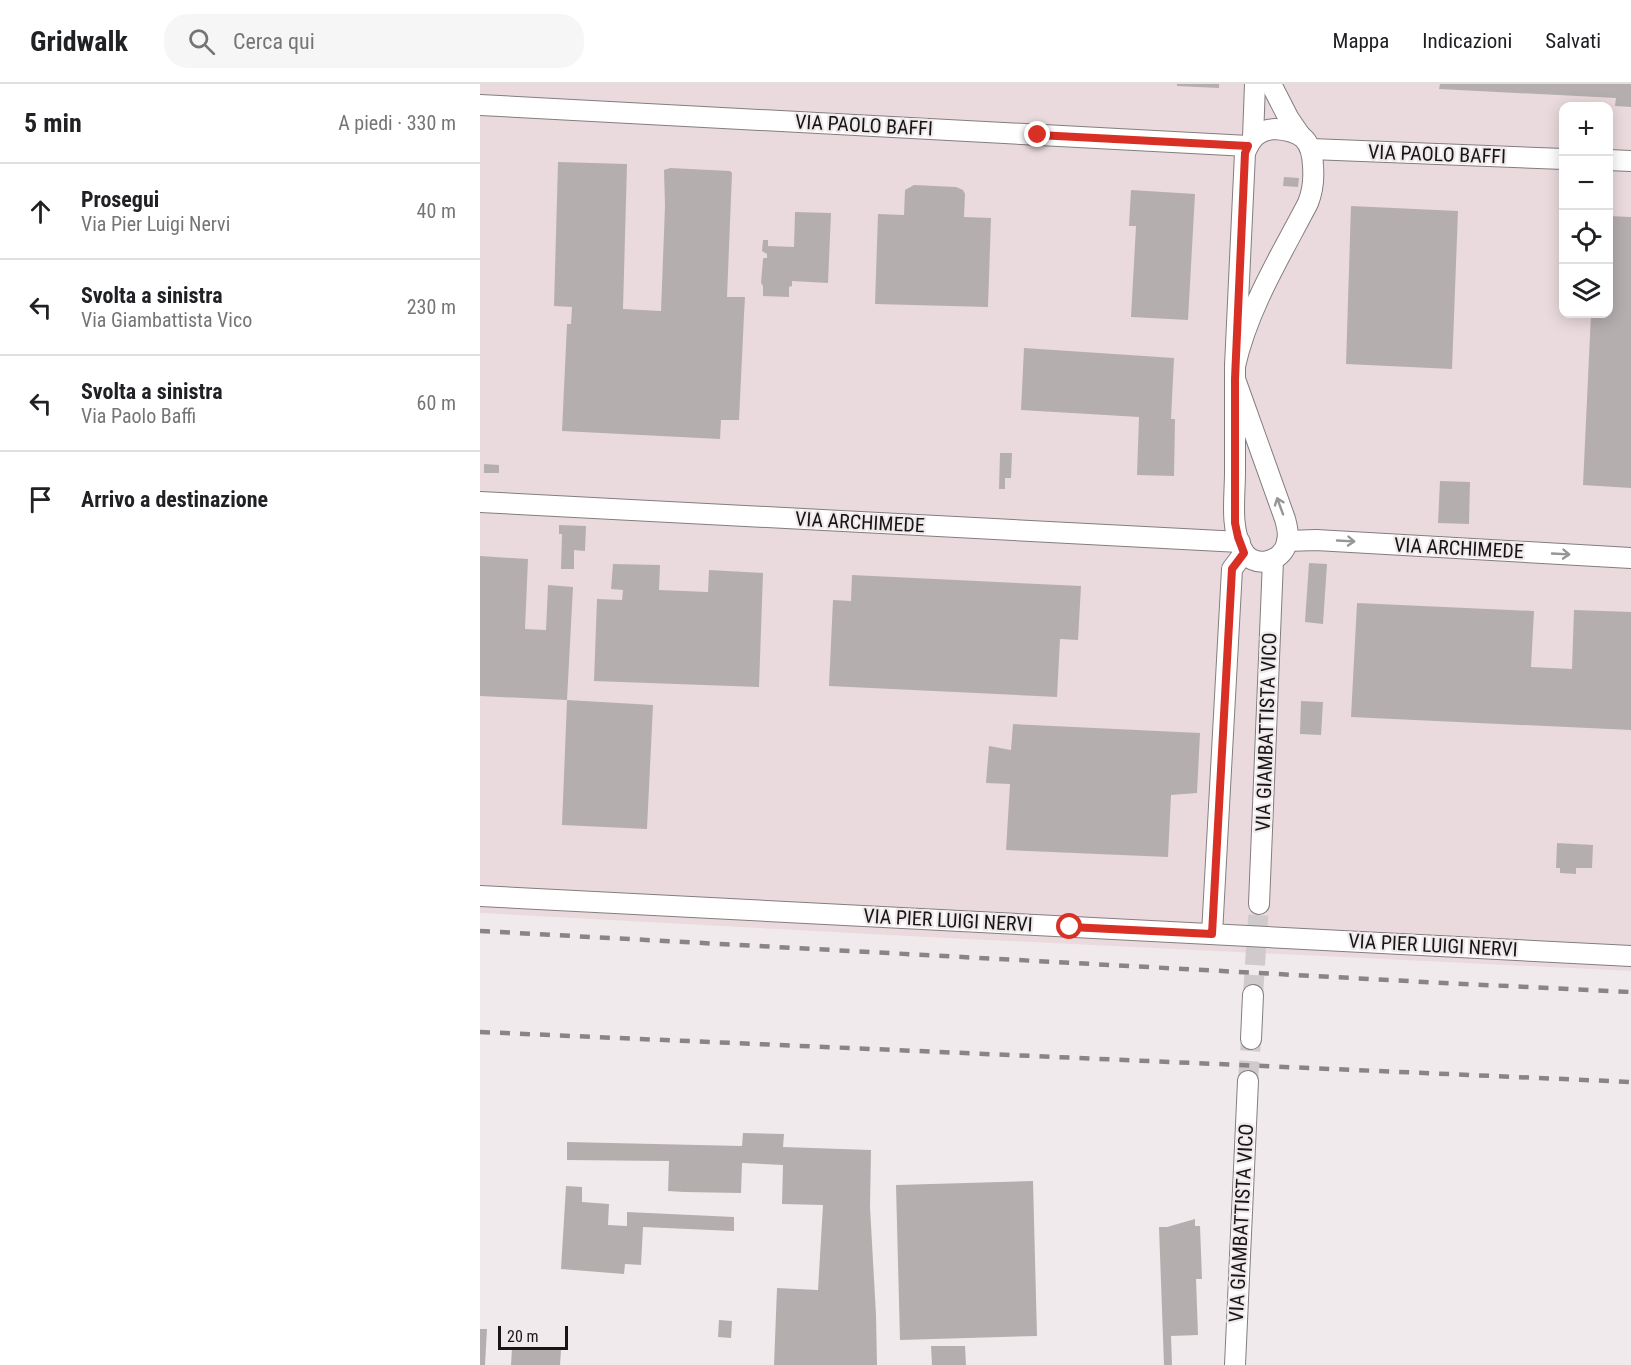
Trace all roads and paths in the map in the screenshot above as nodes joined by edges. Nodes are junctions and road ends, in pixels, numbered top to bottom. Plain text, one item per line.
1 (1255, 84) edge
2 (1271, 84) edge
3 (480, 105) edge
4 (1250, 142) junction
5 (1305, 142) junction
6 (1559, 159) edge
7 (1613, 160) edge
8 (1631, 161) edge
9 (1235, 373) junction
10 (480, 502) edge
11 (1287, 541) junction
12 (1242, 548) junction
13 (1631, 558) edge
14 (1274, 560) junction
15 (480, 896) edge
16 (1259, 904) tunnel mouth
17 (1212, 934) junction
18 (1631, 956) edge
19 (1253, 995) tunnel mouth
20 (1251, 1039) tunnel mouth
21 (1248, 1081) tunnel mouth
22 (1235, 1365) edge

1 - 4 street
2 - 5 street
3 - 4 street, VIA PAOLO BAFFI
4 - 5 street
4 - 9 street
5 - 6 street, VIA PAOLO BAFFI
5 - 9 street
7 - 8 street
11 -> 9 street
9 - 12 street
10 - 12 street, VIA ARCHIMEDE
11 -> 13 street, VIA ARCHIMEDE
11 - 14 street
12 - 14 street
12 - 17 street, VIA GIAMBATTISTA VICO
14 - 16 street, VIA GIAMBATTISTA VICO
15 - 17 street, VIA PIER LUIGI NERVI
17 - 18 street, VIA PIER LUIGI NERVI
19 - 20 street
21 - 22 street, VIA GIAMBATTISTA VICO

